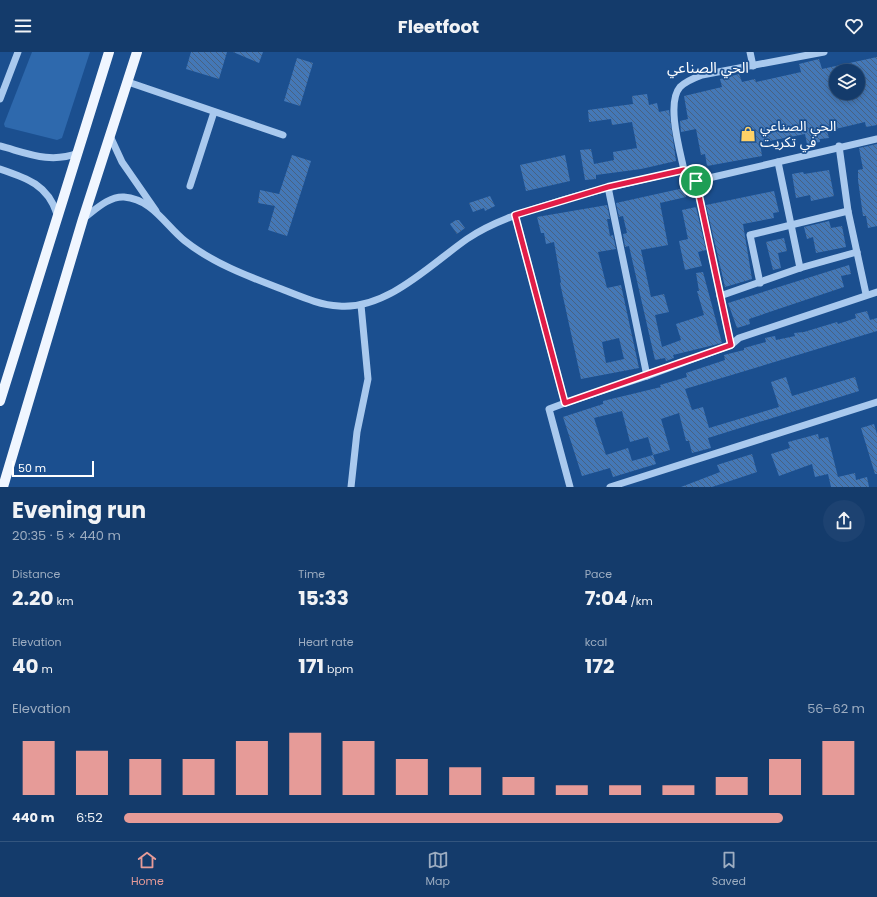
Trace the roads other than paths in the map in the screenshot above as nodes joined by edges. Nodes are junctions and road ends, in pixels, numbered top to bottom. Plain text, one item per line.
1 (18, 52) edge
2 (109, 52) edge
3 (136, 52) edge
4 (750, 52) edge
5 (824, 52) edge
6 (752, 66) junction
7 (128, 82) junction
8 (0, 99) edge
9 (214, 112) junction
10 (283, 135) dead end
11 (110, 136) junction
12 (877, 139) edge
13 (0, 146) edge
14 (839, 146) junction
15 (78, 153) junction
16 (778, 162) junction
17 (0, 169) edge
18 (684, 170) junction
19 (696, 181) junction
20 (190, 186) dead end
21 (608, 187) junction
22 (848, 211) junction
23 (157, 213) junction
24 (57, 214) junction
25 (515, 215) junction
26 (84, 219) junction
27 (790, 226) junction
28 (858, 252) junction
29 (800, 268) junction
30 (760, 283) junction
31 (877, 292) edge
32 (866, 294) junction
33 (720, 296) junction
34 (361, 305) junction
35 (731, 345) junction
36 (647, 376) junction
37 (0, 401) edge
38 (877, 402) edge
39 (565, 403) junction
40 (614, 486) edge
41 (3, 487) edge
42 (351, 487) edge
43 (570, 487) edge

1 - 8 street
2 - 15 main road
3 - 7 main road
4 - 6 street
5 - 6 street
6 - 18 street
7 - 9 street
7 - 11 main road
9 - 10 street
9 - 20 street
11 - 23 street
11 - 26 main road
12 - 14 street
13 - 15 street
14 - 16 street
14 - 22 street
15 - 24 main road
16 - 19 street
16 - 27 street
17 - 24 street
18 - 19 street
18 - 21 street
19 - 33 street
21 - 25 street
21 - 36 street
22 - 27 street
22 - 28 street
23 - 26 street
23 - 34 street
24 - 37 main road
25 - 34 street
25 - 39 street
26 - 41 main road
27 - 29 street
27 - 30 street
28 - 29 street
28 - 32 street
29 - 30 street
30 - 33 street
31 - 32 street
32 - 35 street
33 - 35 street
34 - 42 street
35 - 36 street
36 - 39 street
38 - 40 street
39 - 43 street

